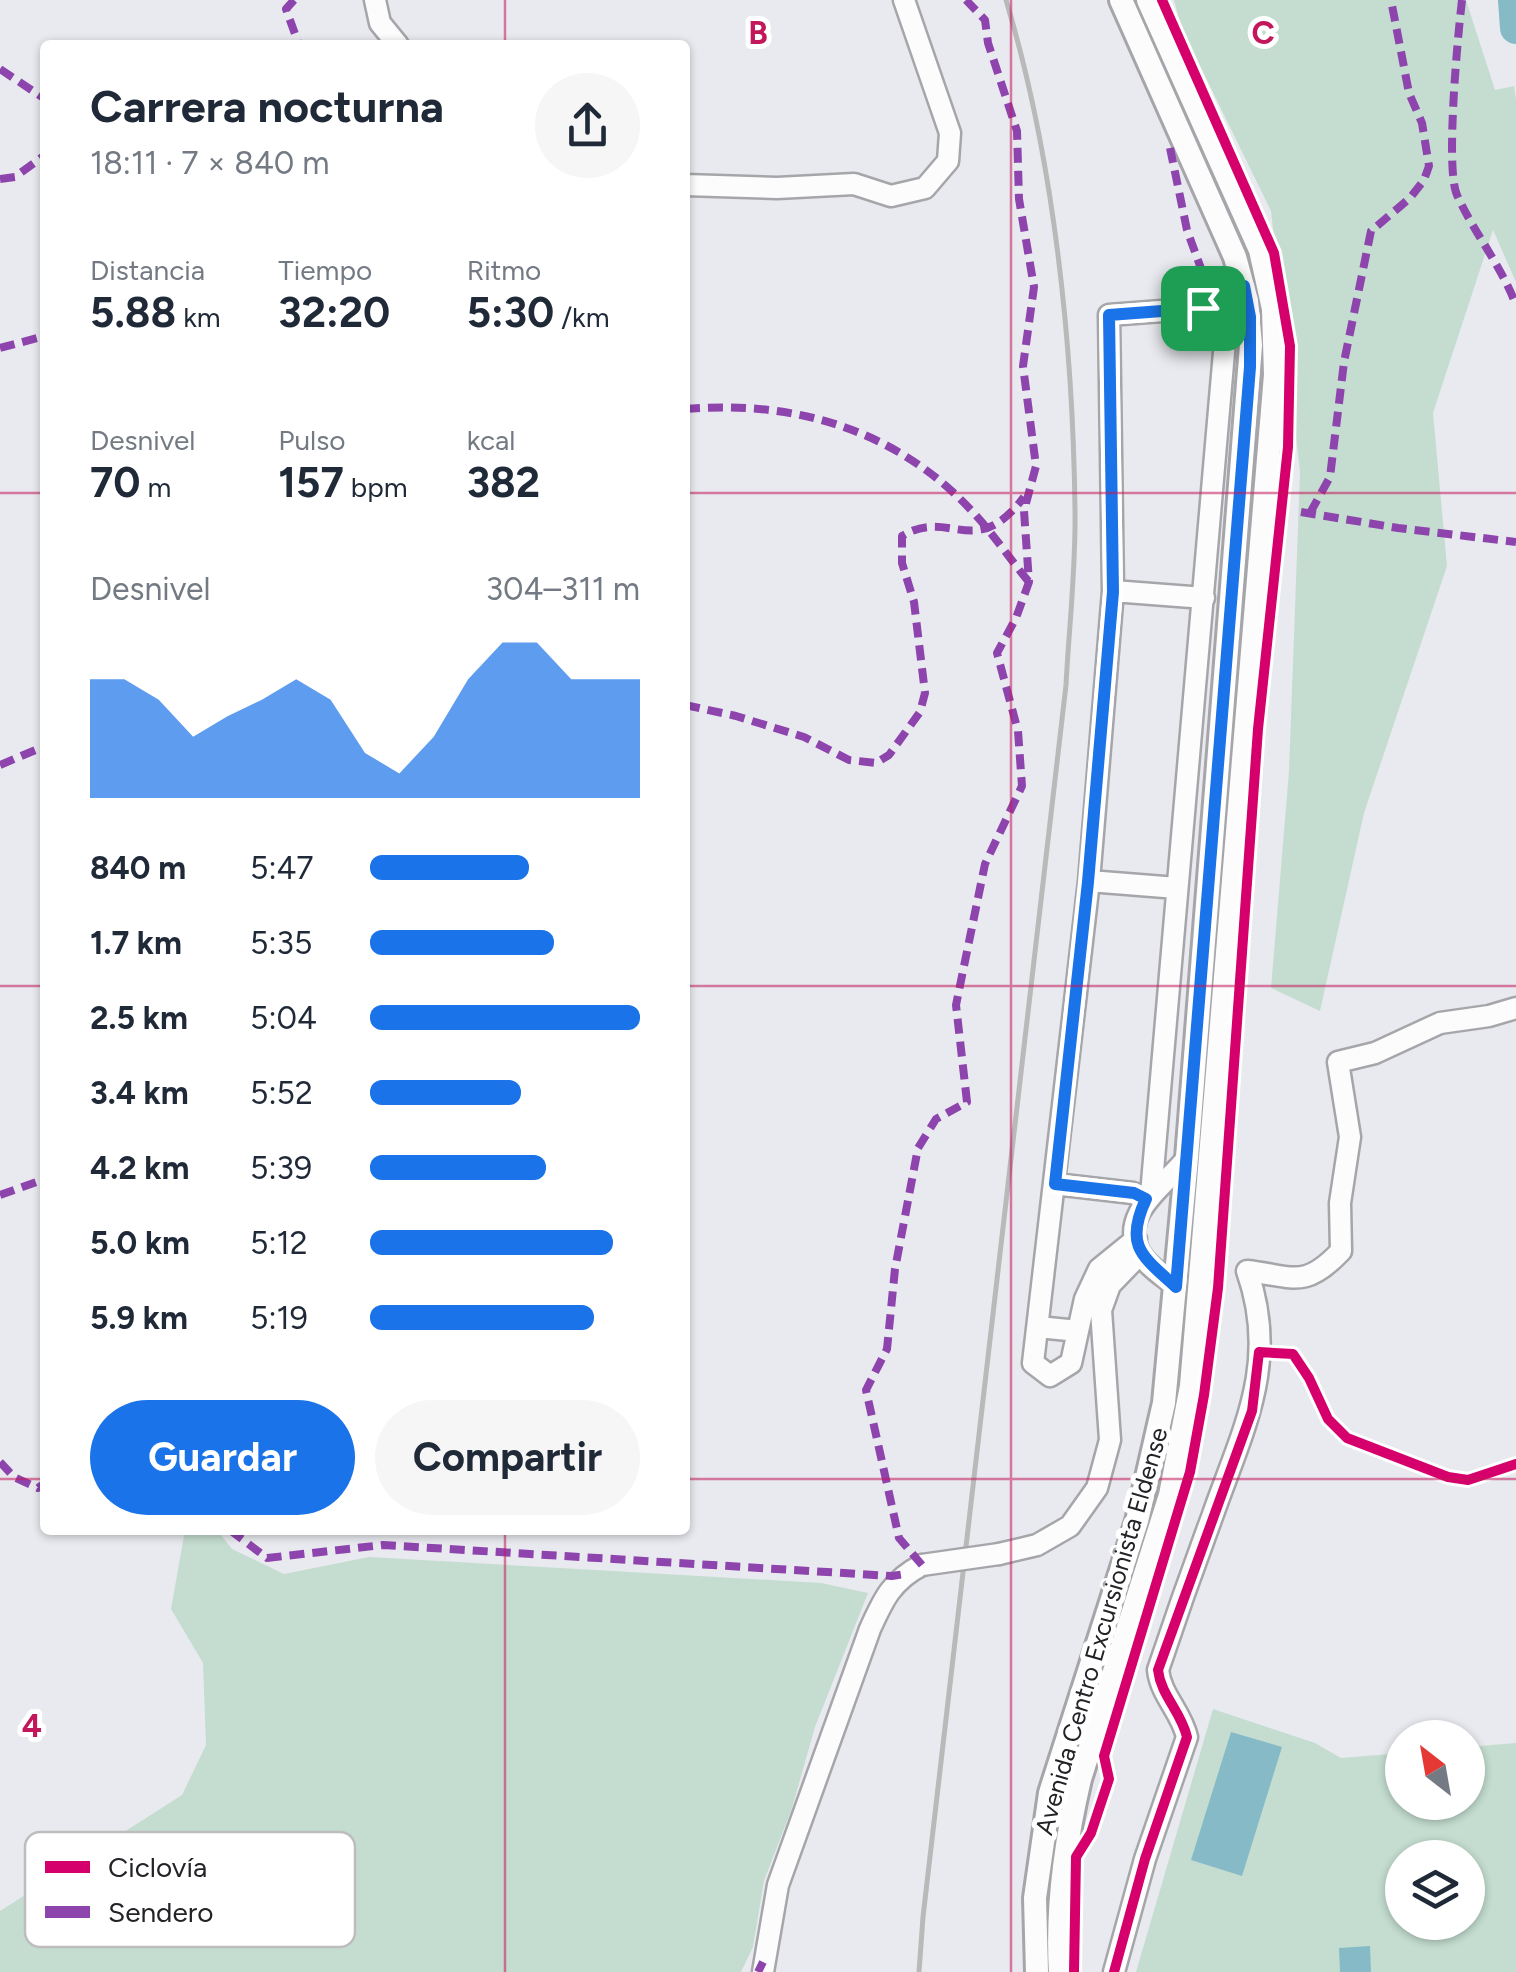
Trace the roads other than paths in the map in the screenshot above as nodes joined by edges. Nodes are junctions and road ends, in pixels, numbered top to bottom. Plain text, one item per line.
1 (374, 0) edge
2 (904, 0) edge
3 (1121, 0) edge
4 (1148, 0) edge
5 (394, 40) edge
6 (690, 184) edge
7 (1244, 286) junction
8 (1228, 306) junction
9 (1113, 592) junction
10 (1204, 598) junction
11 (1088, 882) junction
12 (1177, 888) junction
13 (1516, 1008) edge
14 (1187, 1158) junction
15 (1055, 1184) junction
16 (1149, 1196) junction
17 (1138, 1246) junction
18 (1176, 1287) junction
19 (1038, 1327) junction
20 (1078, 1330) junction
21 (763, 1972) edge
22 (1037, 1972) edge
23 (1060, 1972) edge
24 (1114, 1972) edge

1 - 5 street
2 - 6 street
3 - 7 street, Avenida Centro Excursionista Eldense
4 - 23 street, Avenida Centro Excursionista Eldense
7 - 8 street
7 - 14 street, Avenida Centro Excursionista Eldense
8 - 9 street
8 - 10 street
9 - 10 street
9 - 11 street
10 - 12 street
11 - 12 street
11 - 15 street
12 - 16 street
13 - 24 street
14 - 16 street
14 - 18 street, Avenida Centro Excursionista Eldense
15 - 16 street
15 - 19 street
16 - 17 street
17 - 18 street
17 - 20 street
17 - 21 street, bridge
18 - 22 street, Avenida Centro Excursionista Eldense
19 - 20 street
19 - 20 street

